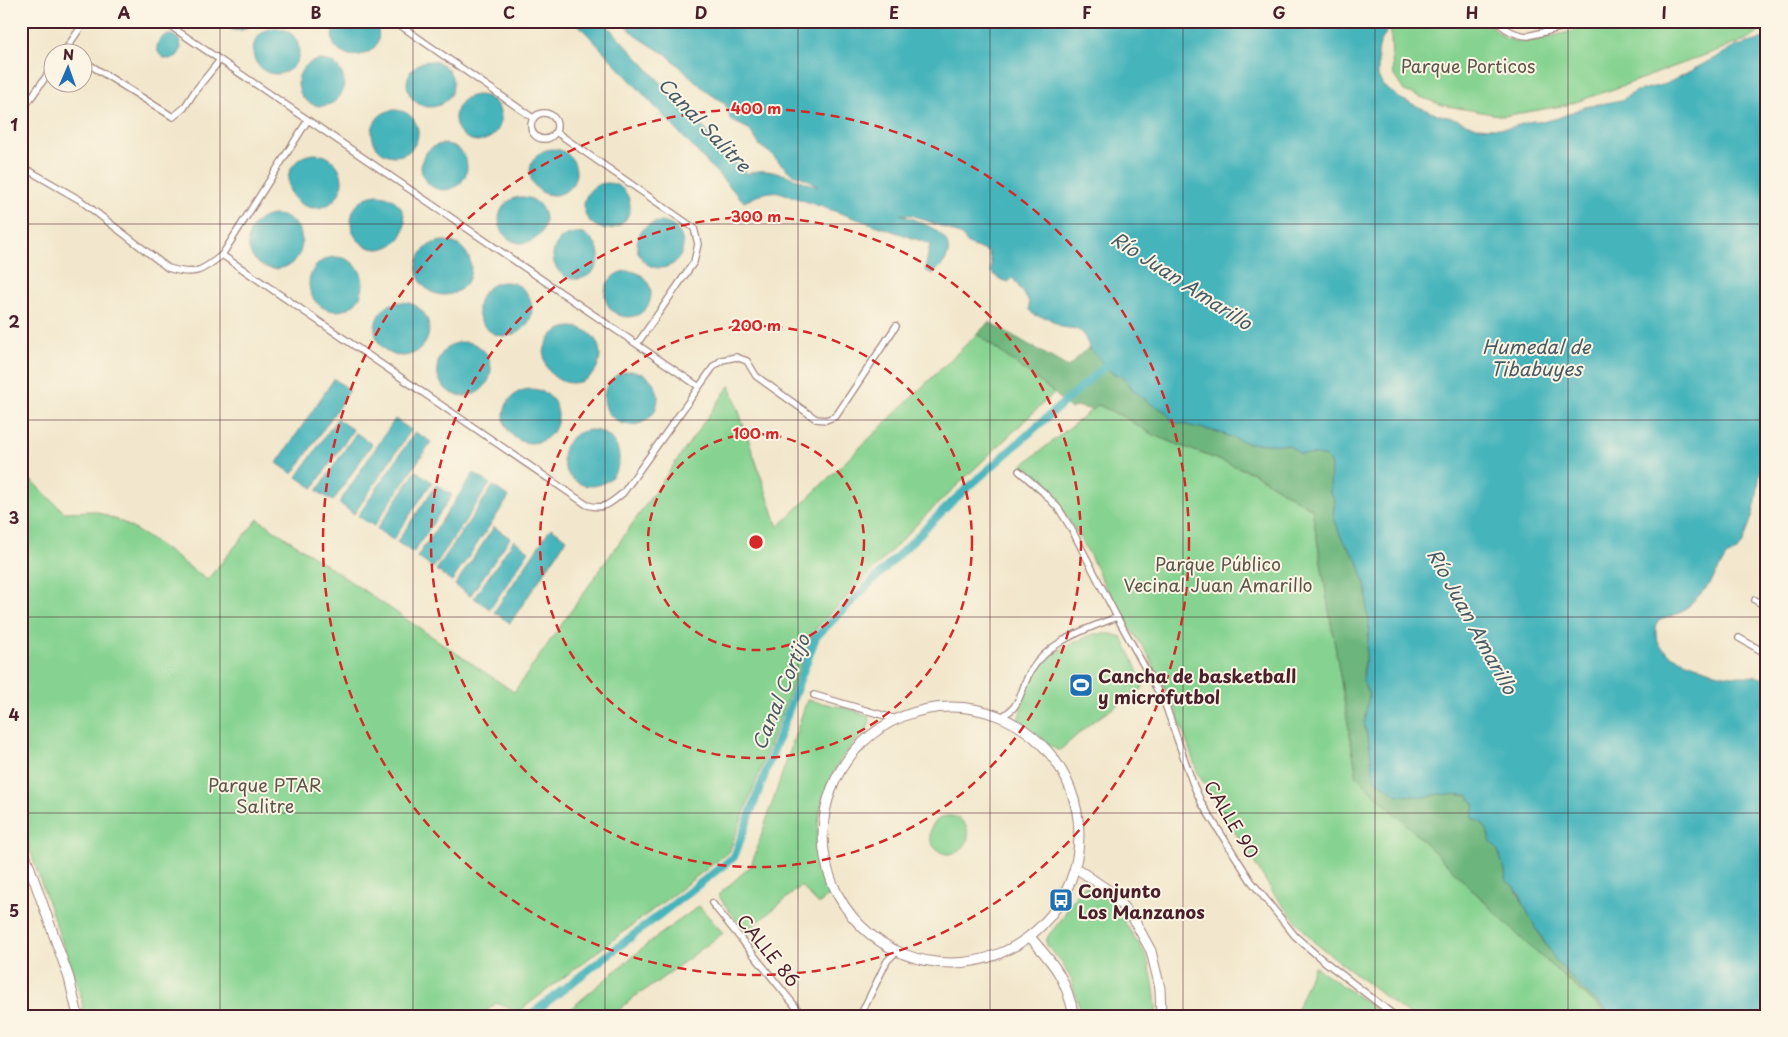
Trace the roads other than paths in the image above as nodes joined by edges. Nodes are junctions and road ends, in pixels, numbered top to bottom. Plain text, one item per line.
1 (85, 21) edge
2 (163, 21) edge
3 (394, 21) edge
4 (1496, 21) edge
5 (1587, 21) edge
6 (72, 42) edge
7 (220, 60) junction
8 (92, 66) edge
9 (42, 82) edge
10 (21, 112) edge
11 (533, 118) junction
12 (308, 120) junction
13 (556, 132) junction
14 (21, 166) edge
15 (222, 255) junction
16 (896, 326) dead end
17 (636, 344) junction
18 (698, 386) junction
19 (1019, 471) dead end
20 (1755, 600) dead end
21 (1767, 607) edge
22 (1117, 617) junction
23 (1739, 638) dead end
24 (1767, 654) edge
25 (814, 695) dead end
26 (1002, 717) junction
27 (896, 719) junction
28 (21, 843) edge
29 (1076, 868) junction
30 (712, 903) dead end
31 (1030, 937) junction
32 (896, 952) junction
33 (78, 1016) edge
34 (803, 1016) edge
35 (860, 1016) edge
36 (1074, 1016) edge
37 (1160, 1016) edge
38 (1395, 1016) edge

1 - 6 street
2 - 7 street
3 - 11 street
4 - 5 street
7 - 8 street
7 - 12 street
9 - 10 street
11 - 13 street
11 - 13 street
12 - 15 street
12 - 17 street
13 - 17 street
14 - 15 street
15 - 18 street
16 - 18 street
17 - 18 street
19 - 22 street, CALLE 90
20 - 21 street
22 - 26 street
22 - 38 street, CALLE 90
23 - 24 street
25 - 27 street
26 - 27 street
26 - 29 street
27 - 32 street
28 - 33 street
29 - 31 street
29 - 37 street
30 - 34 street, CALLE 86
31 - 32 street
31 - 36 street
32 - 35 street

